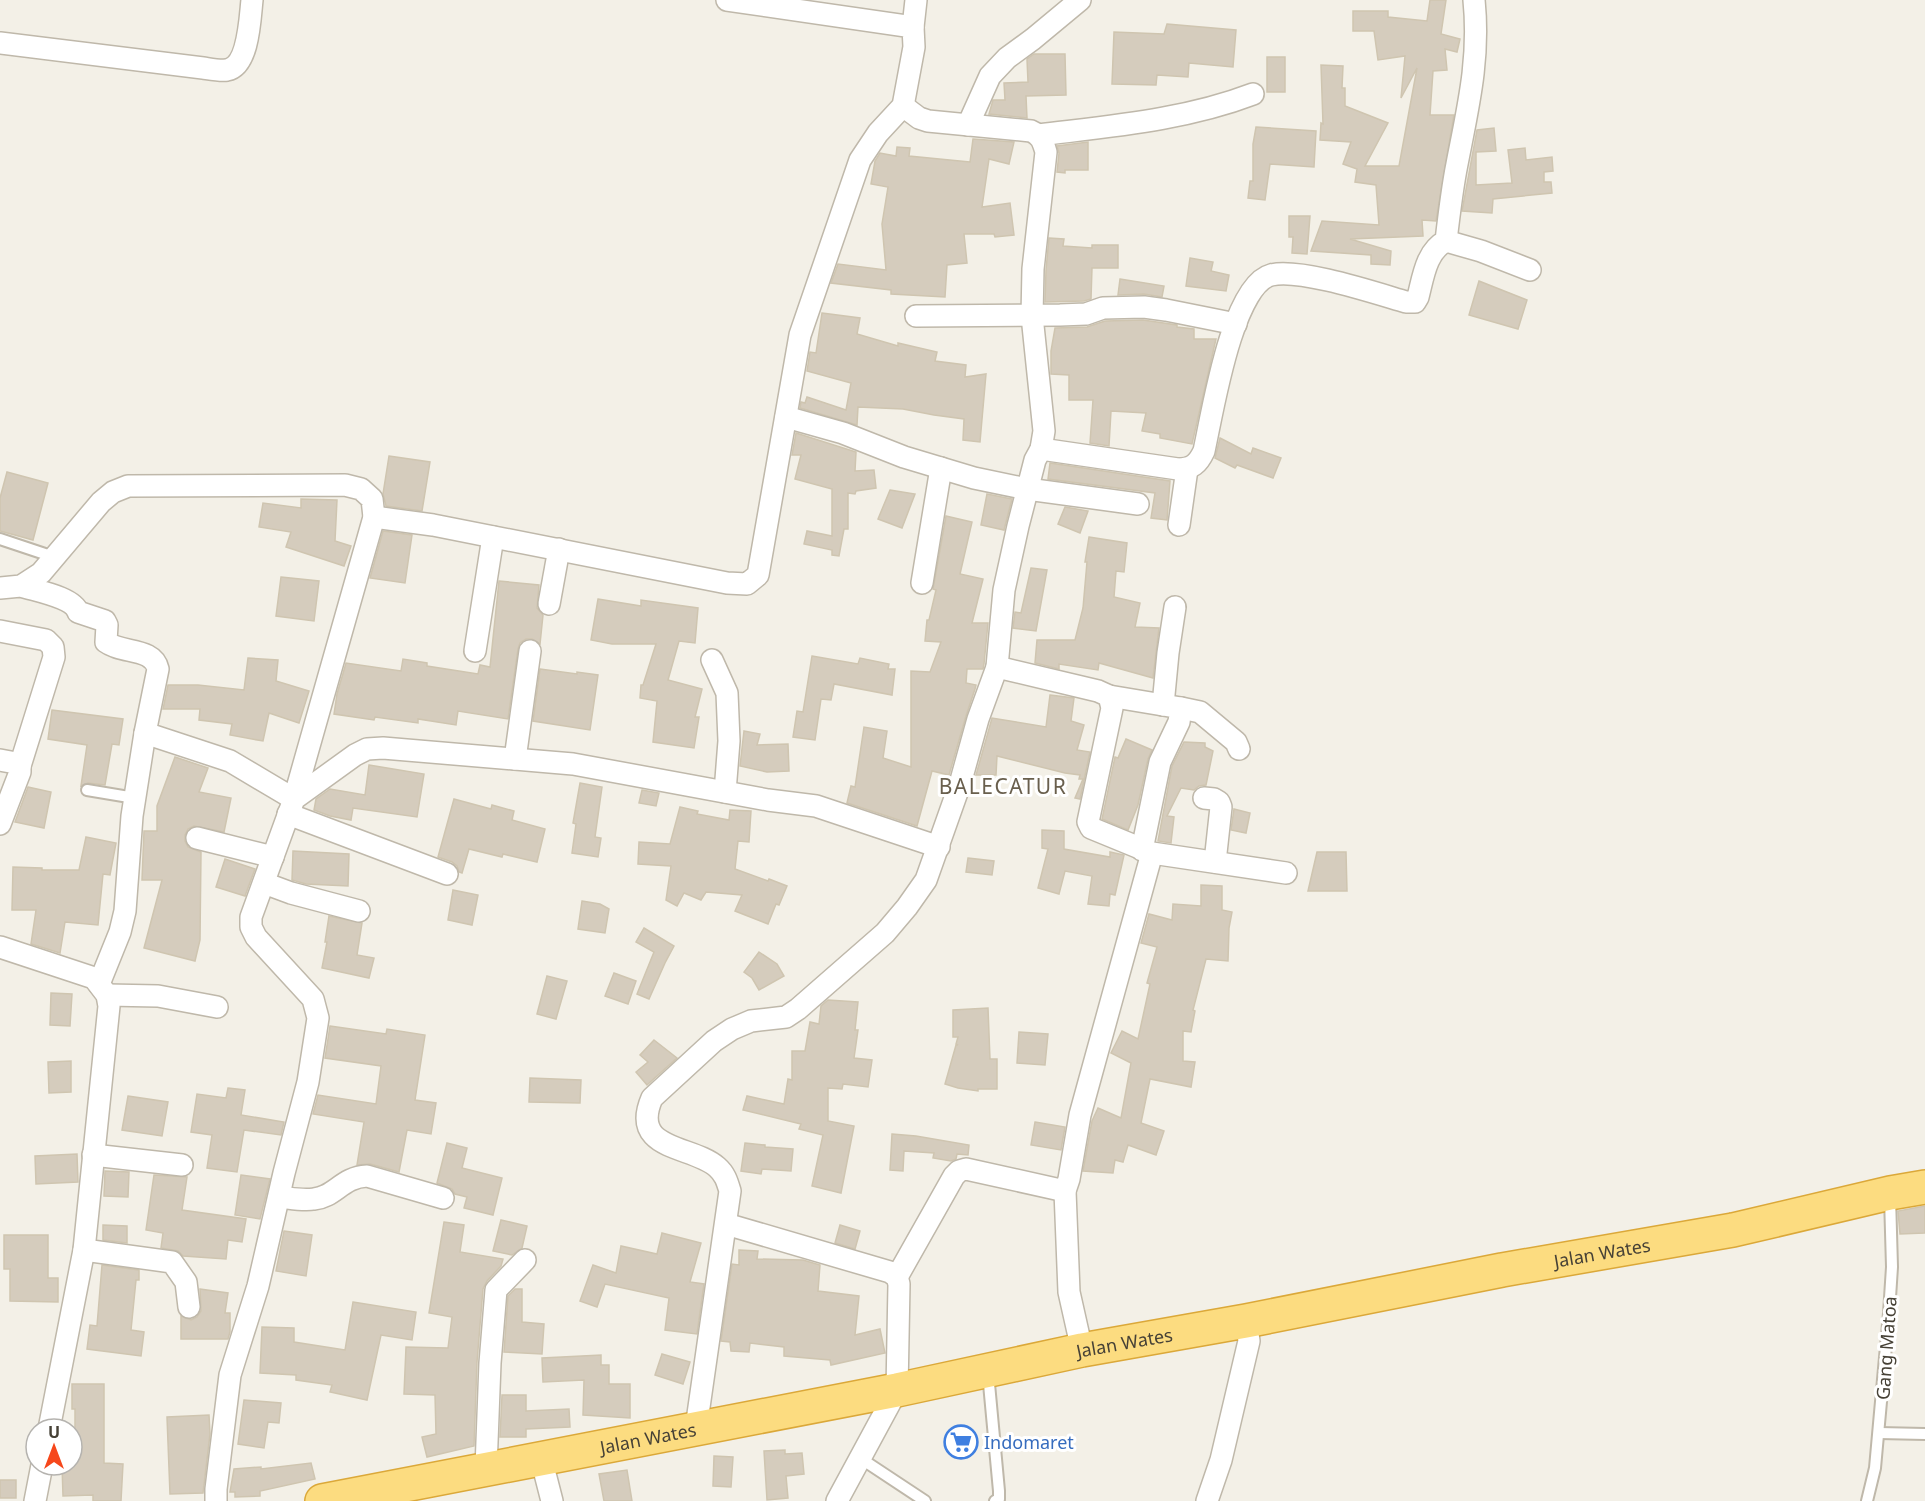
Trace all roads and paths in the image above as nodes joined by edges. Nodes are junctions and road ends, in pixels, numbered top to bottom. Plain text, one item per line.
1 (252, 0) edge
2 (727, 0) edge
3 (916, 0) edge
4 (1080, 0) edge
5 (1473, 0) edge
6 (913, 27) junction
7 (0, 43) edge
8 (1253, 94) dead end
9 (903, 106) junction
10 (968, 125) junction
11 (1039, 135) junction
12 (1446, 241) junction
13 (1530, 270) dead end
14 (916, 316) dead end
15 (1032, 316) junction
16 (1236, 324) junction
17 (786, 417) junction
18 (1041, 449) junction
19 (940, 468) junction
20 (1187, 469) junction
21 (1027, 489) junction
22 (1138, 504) dead end
23 (374, 517) junction
24 (1179, 525) dead end
25 (493, 537) junction
26 (0, 538) edge
27 (559, 549) junction
28 (54, 557) junction
29 (922, 583) dead end
30 (21, 586) junction
31 (0, 588) edge
32 (549, 604) dead end
33 (1175, 607) dead end
34 (0, 631) edge
35 (475, 651) dead end
36 (530, 651) dead end
37 (712, 660) dead end
38 (997, 667) junction
39 (1109, 696) junction
40 (1172, 706) junction
41 (145, 733) junction
42 (1239, 749) dead end
43 (515, 759) junction
44 (10, 763) edge
45 (87, 790) dead end
46 (725, 792) junction
47 (135, 798) junction
48 (1204, 798) dead end
49 (291, 807) junction
50 (0, 824) edge
51 (197, 838) dead end
52 (939, 847) junction
53 (1147, 851) junction
54 (273, 857) junction
55 (1215, 862) junction
56 (1286, 873) dead end
57 (447, 874) dead end
58 (264, 883) junction
59 (359, 911) dead end
60 (0, 947) edge
61 (103, 989) junction
62 (217, 1007) dead end
63 (93, 1155) junction
64 (182, 1165) dead end
65 (1925, 1187) edge
66 (1065, 1191) junction
67 (1890, 1193) junction
68 (280, 1197) junction
69 (443, 1198) dead end
70 (726, 1224) junction
71 (84, 1250) junction
72 (525, 1260) dead end
73 (897, 1277) junction
74 (189, 1307) dead end
75 (1246, 1321) junction
76 (1082, 1350) junction
77 (987, 1370) junction
78 (897, 1390) junction
79 (51, 1417) edge
80 (696, 1428) junction
81 (1879, 1433) junction
82 (1925, 1434) edge
83 (541, 1458) junction
84 (860, 1458) junction
85 (486, 1468) junction
86 (40, 1477) edge
87 (35, 1501) edge
88 (216, 1501) edge
89 (322, 1501) edge
90 (552, 1501) edge
91 (837, 1501) edge
92 (925, 1501) edge
93 (995, 1501) edge
94 (1207, 1501) edge
95 (1867, 1501) edge

1 - 7 street
2 - 6 street
3 - 6 street
4 - 10 street
5 - 12 street
6 - 9 street
8 - 11 street
9 - 10 street
9 - 17 street
10 - 11 street
11 - 15 street
12 - 13 street
12 - 16 street
14 - 15 street
15 - 16 street
15 - 18 street
16 - 20 street
17 - 19 street
17 - 27 street
18 - 20 street
18 - 21 street
19 - 21 street
19 - 29 street
20 - 24 street
21 - 22 street
21 - 38 street
23 - 25 street
23 - 28 street
23 - 49 street
25 - 27 street
25 - 35 street
26 - 28 lane
27 - 32 street
28 - 30 street
30 - 31 street
30 - 41 street
33 - 40 street
34 - 44 street
36 - 43 street
37 - 46 street
38 - 39 street
38 - 52 street
39 - 40 street
39 - 53 street
40 - 42 street
40 - 53 street
41 - 47 street
41 - 49 street
43 - 46 street
43 - 49 street
44 - 50 street
45 - 47 lane
46 - 52 street
47 - 61 street
48 - 55 street
49 - 54 street
49 - 57 street
51 - 54 street
52 - 70 street
53 - 55 street
53 - 66 street
54 - 58 street
55 - 56 street
58 - 59 street
58 - 68 street
60 - 61 street
61 - 62 street
61 - 63 street
63 - 64 street
63 - 71 street
65 - 67 highway, Jalan Wates
66 - 73 street
66 - 76 street
67 - 75 highway, Jalan Wates
67 - 81 lane, Gang Matoa
68 - 69 street
68 - 88 street
70 - 73 street
70 - 80 street
71 - 74 street
71 - 79 street
72 - 85 street
73 - 78 street
75 - 76 highway, Jalan Wates
75 - 94 street
76 - 77 highway, Jalan Wates
77 - 78 highway, Jalan Wates
77 - 93 lane
78 - 80 highway, Jalan Wates
78 - 84 street
80 - 83 highway, Jalan Wates
81 - 82 lane
81 - 95 lane, Gang Matoa
83 - 85 highway, Jalan Wates
83 - 90 street
84 - 91 street
84 - 92 lane
85 - 89 highway, Jalan Wates
86 - 87 street

